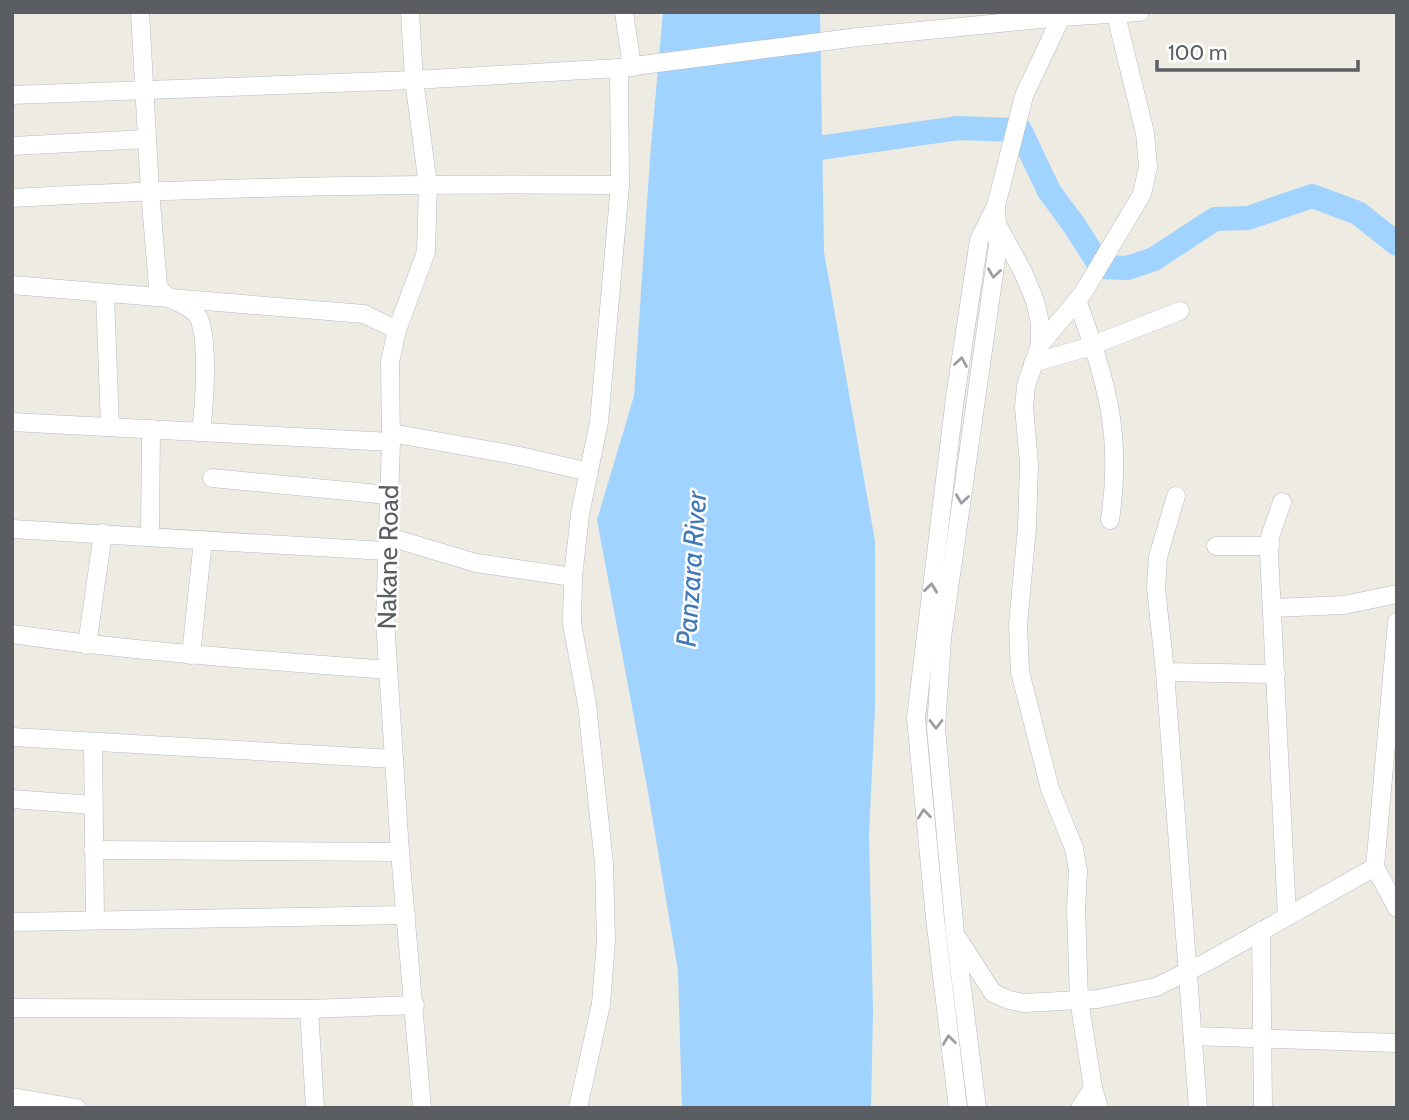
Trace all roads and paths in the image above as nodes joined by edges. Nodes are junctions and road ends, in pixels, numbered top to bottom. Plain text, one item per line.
1 (140, 12) edge
2 (410, 12) edge
3 (624, 12) edge
4 (1140, 12) edge
5 (1061, 15) edge
6 (1116, 15) junction
7 (633, 67) junction
8 (414, 80) junction
9 (144, 90) junction
10 (12, 95) edge
11 (147, 139) junction
12 (12, 146) edge
13 (428, 185) junction
14 (620, 185) junction
15 (150, 191) junction
16 (12, 198) edge
17 (996, 206) junction
18 (999, 229) junction
19 (12, 285) edge
20 (105, 294) junction
21 (1080, 296) junction
22 (165, 297) junction
23 (1180, 311) dead end
24 (397, 330) junction
25 (1040, 345) junction
26 (1093, 346) junction
27 (1033, 363) junction
28 (12, 422) edge
29 (110, 427) junction
30 (151, 429) junction
31 (201, 431) junction
32 (391, 437) junction
33 (589, 472) junction
34 (212, 478) dead end
35 (388, 495) junction
36 (1176, 496) dead end
37 (1282, 502) dead end
38 (1110, 520) dead end
39 (12, 529) edge
40 (103, 533) junction
41 (150, 536) junction
42 (203, 540) junction
43 (386, 543) junction
44 (1216, 546) dead end
45 (1270, 546) junction
46 (573, 578) junction
47 (1397, 594) edge
48 (1272, 608) junction
49 (1397, 622) edge
50 (12, 634) edge
51 (87, 645) junction
52 (191, 655) junction
53 (388, 670) junction
54 (1165, 672) junction
55 (1276, 674) junction
56 (12, 737) edge
57 (93, 742) junction
58 (394, 759) junction
59 (12, 799) edge
60 (93, 805) junction
61 (93, 850) junction
62 (400, 852) junction
63 (1375, 867) junction
64 (1397, 908) edge
65 (406, 915) junction
66 (1287, 917) junction
67 (95, 920) junction
68 (12, 922) edge
69 (1261, 931) junction
70 (946, 933) junction
71 (1188, 971) junction
72 (1079, 1000) junction
73 (415, 1005) junction
74 (12, 1008) edge
75 (309, 1009) junction
76 (1193, 1036) junction
77 (1262, 1040) junction
78 (1397, 1043) edge
79 (1093, 1088) junction
80 (12, 1097) edge
81 (71, 1107) edge
82 (315, 1108) edge
83 (422, 1108) edge
84 (578, 1108) edge
85 (958, 1108) edge
86 (977, 1108) edge
87 (1080, 1108) edge
88 (1099, 1108) edge
89 (1198, 1108) edge
90 (1263, 1108) edge

1 - 9 street
2 - 8 street, Nakane Road
3 - 7 street
4 - 6 street
5 - 6 street
5 - 7 street
5 - 17 street
6 - 21 street
7 - 8 street
7 - 14 street
8 - 9 street
8 - 13 street, Nakane Road
9 - 10 street
9 - 11 street
11 - 12 street
11 - 15 street
13 - 14 street
13 - 15 street
13 - 24 street, Nakane Road
14 - 33 street
15 - 16 street
15 - 22 street
17 - 18 street
70 -> 17 street
18 - 25 street
18 -> 70 street
19 - 20 street
20 - 22 street
20 - 29 street
21 - 25 street
21 - 26 street
22 - 24 street
22 - 31 street
23 - 26 street
24 - 32 street, Nakane Road
25 - 27 street
26 - 27 street
26 - 38 street
27 - 72 street
28 - 29 street
29 - 30 street
30 - 31 street
30 - 41 street
31 - 32 street
32 - 33 street
32 - 35 street, Nakane Road
33 - 46 street
34 - 35 street
35 - 43 street, Nakane Road
36 - 54 street
37 - 45 street
39 - 40 street
40 - 41 street
40 - 51 street
41 - 42 street
42 - 43 street
42 - 52 street
43 - 46 street
43 - 53 street, Nakane Road
44 - 45 street
45 - 48 street
46 - 84 street
47 - 48 street
48 - 55 street
49 - 63 street
50 - 51 street
51 - 52 street
52 - 53 street
53 - 58 street, Nakane Road
54 - 55 street
54 - 71 street
55 - 66 street
56 - 57 street
57 - 58 street
57 - 60 street
58 - 62 street, Nakane Road
59 - 60 street
60 - 61 street
61 - 62 street
61 - 67 street
62 - 65 street, Nakane Road
63 - 64 street
63 - 66 street
65 - 67 street
65 - 73 street, Nakane Road
66 - 69 street
67 - 68 street
69 - 71 street
69 - 77 street
70 - 72 street
85 -> 70 street
70 - 86 street
71 - 72 street
71 - 76 street
72 - 79 street
73 - 75 street
73 - 83 street, Nakane Road
74 - 75 street
75 - 82 street
76 - 77 street
76 - 89 street
77 - 78 street
77 - 90 street
79 - 87 street
79 - 88 street
80 - 81 street

